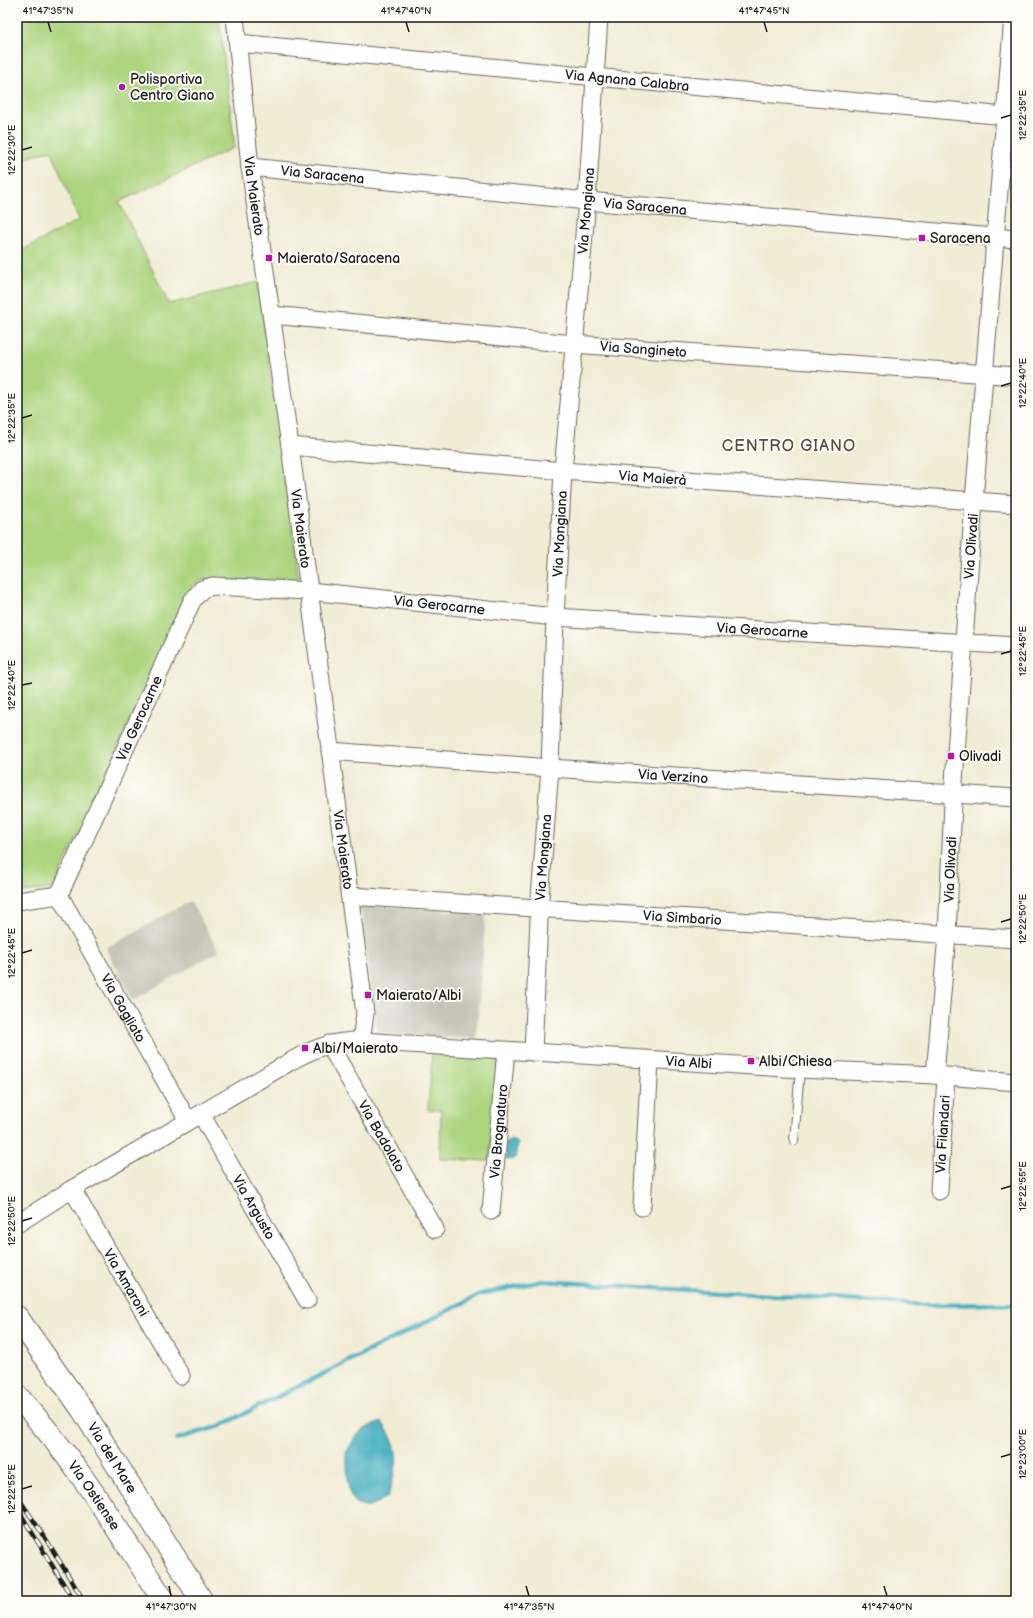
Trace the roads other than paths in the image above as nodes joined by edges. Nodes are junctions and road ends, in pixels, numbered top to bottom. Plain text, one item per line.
1 (235, 17) edge
2 (599, 17) edge
3 (1013, 17) edge
4 (238, 43) junction
5 (594, 77) junction
6 (1011, 116) edge
7 (250, 167) junction
8 (587, 201) junction
9 (994, 237) junction
10 (1016, 239) edge
11 (272, 315) junction
12 (574, 344) junction
13 (984, 374) junction
14 (1016, 376) edge
15 (290, 446) junction
16 (563, 471) junction
17 (974, 501) junction
18 (1016, 504) edge
19 (309, 591) junction
20 (555, 616) junction
21 (965, 643) junction
22 (1016, 646) edge
23 (330, 751) junction
24 (550, 768) junction
25 (954, 794) junction
26 (1016, 798) edge
27 (59, 895) junction
28 (350, 896) junction
29 (17, 901) edge
30 (540, 909) junction
31 (947, 935) junction
32 (1016, 939) edge
33 (361, 1041) junction
34 (329, 1044) junction
35 (506, 1051) junction
36 (533, 1052) junction
37 (650, 1060) junction
38 (800, 1069) junction
39 (940, 1076) junction
40 (1016, 1082) edge
41 (195, 1118) junction
42 (794, 1141) dead end
43 (72, 1188) junction
44 (939, 1191) dead end
45 (642, 1207) dead end
46 (491, 1211) dead end
47 (17, 1224) edge
48 (435, 1230) dead end
49 (307, 1300) dead end
50 (17, 1317) edge
51 (181, 1376) dead end
52 (17, 1386) edge
53 (17, 1396) edge
54 (33, 1413) junction
55 (164, 1601) edge
56 (202, 1601) edge

1 - 4 street, Via Maierato
2 - 5 street, Via Mongiana
3 - 6 street, Via Olivadi
4 - 5 street, Via Agnana Calabra
4 - 7 street, Via Maierato
5 - 6 street, Via Agnana Calabra
5 - 8 street, Via Mongiana
6 - 9 street, Via Olivadi
7 - 8 street, Via Saracena
7 - 11 street, Via Maierato
8 - 9 street, Via Saracena
8 - 12 street, Via Mongiana
9 - 10 street, Via Saracena
9 - 13 street, Via Olivadi
11 - 12 street, Via Sangineto
11 - 15 street, Via Maierato
12 - 13 street, Via Sangineto
12 - 16 street, Via Mongiana
13 - 14 street, Via Sangineto
13 - 17 street, Via Olivadi
15 - 16 street, Via Maierà
15 - 19 street, Via Maierato
16 - 17 street, Via Maierà
16 - 20 street, Via Mongiana
17 - 18 street, Via Maierà
17 - 21 street, Via Olivadi
19 - 20 street, Via Gerocarne
19 - 23 street, Via Maierato
19 - 27 street, Via Gerocarne
20 - 21 street, Via Gerocarne
20 - 24 street, Via Mongiana
21 - 22 street, Via Gerocarne
21 - 25 street, Via Olivadi
23 - 24 street, Via Verzino
23 - 28 street, Via Maierato
24 - 25 street, Via Verzino
24 - 30 street, Via Mongiana
25 - 26 street, Via Verzino
25 - 31 street, Via Olivadi
27 - 29 street
27 - 41 street, Via Gagliato
28 - 30 street, Via Simbario
28 - 33 street, Via Maierato
30 - 31 street, Via Simbario
30 - 36 street, Via Mongiana
31 - 32 street, Via Simbario
31 - 39 street, Via Olivadi
33 - 34 street, Via Albi
33 - 35 street, Via Albi
34 - 41 street, Via Albi
34 - 48 street, Via Badolato
35 - 36 street, Via Albi
35 - 46 street, Via Brognaturo
36 - 37 street, Via Albi
37 - 38 street, Via Albi
37 - 45 street
38 - 39 street, Via Albi
38 - 42 lane
39 - 40 street, Via Albi
39 - 44 street, Via Filandari
41 - 43 street, Via Albi
41 - 49 street, Via Argusto
43 - 47 street, Via Albi
43 - 51 street, Via Amaroni
50 - 56 main road, Via del Mare
52 - 54 main road
53 - 54 main road, Via Ostiense
54 - 55 main road, Via Ostiense

